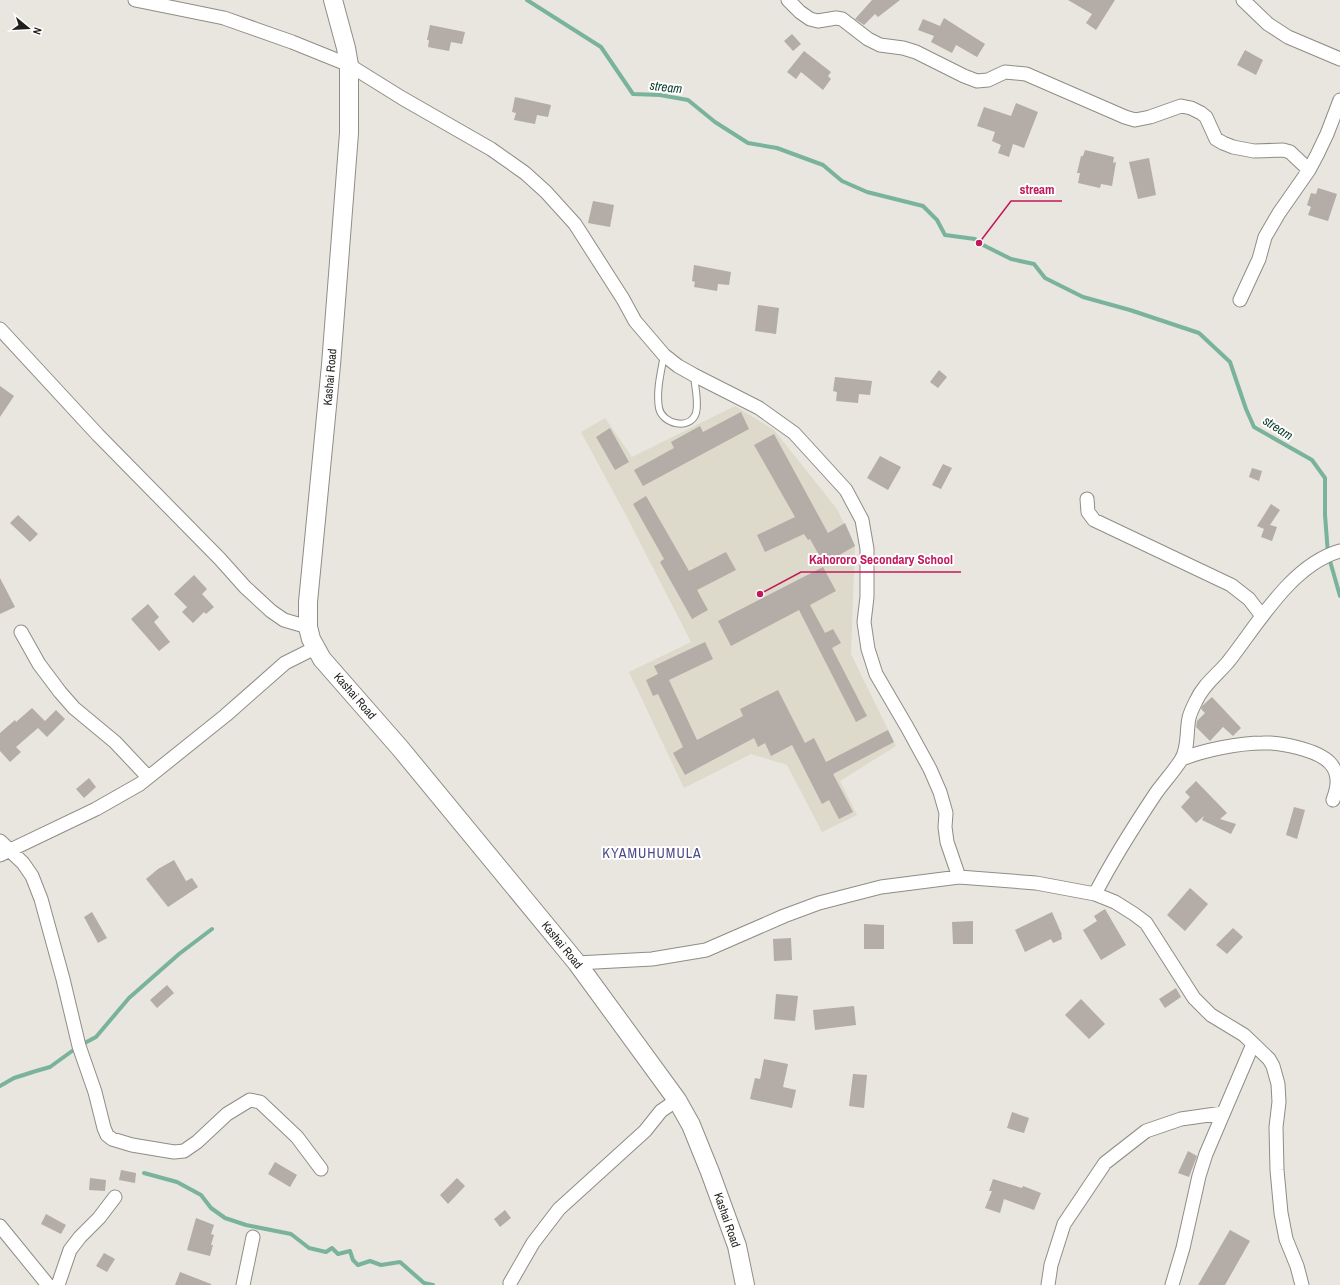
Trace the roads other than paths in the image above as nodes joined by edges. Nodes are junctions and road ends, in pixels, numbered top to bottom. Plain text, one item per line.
1 (135, 0) edge
2 (333, 0) edge
3 (788, 0) edge
4 (1243, 0) edge
5 (1340, 59) edge
6 (349, 65) junction
7 (1340, 100) edge
8 (1309, 170) junction
9 (1240, 300) dead end
10 (0, 329) edge
11 (664, 355) junction
12 (694, 375) junction
13 (1087, 499) dead end
14 (1340, 551) edge
15 (1262, 616) junction
16 (308, 628) junction
17 (21, 632) dead end
18 (315, 648) junction
19 (1182, 759) junction
20 (148, 777) junction
21 (1333, 800) dead end
22 (0, 841) edge
23 (5, 853) edge
24 (959, 877) junction
25 (1095, 894) junction
26 (577, 963) junction
27 (1253, 1044) junction
28 (677, 1100) junction
29 (1223, 1113) junction
30 (321, 1169) dead end
31 (115, 1197) dead end
32 (0, 1226) edge
33 (253, 1237) dead end
34 (510, 1283) dead end
35 (48, 1285) edge
36 (58, 1285) edge
37 (244, 1285) edge
38 (745, 1285) edge
39 (1048, 1285) edge
40 (1172, 1285) edge
41 (1302, 1285) edge

1 - 6 street
2 - 6 street, Kashai Road
3 - 8 street
4 - 5 street
6 - 11 street
6 - 16 street, Kashai Road
7 - 8 street
8 - 9 street
10 - 16 street
11 - 12 street
11 - 12 lane
12 - 24 street
13 - 15 street
14 - 15 street
15 - 19 street
16 - 18 street, Kashai Road
17 - 20 street
18 - 20 street
18 - 26 street, Kashai Road
19 - 21 street
19 - 25 street
20 - 23 street
22 - 23 street
23 - 30 street
24 - 25 street
24 - 26 street
25 - 27 street
26 - 28 street, Kashai Road
27 - 29 street
27 - 41 street
28 - 34 street
28 - 38 street, Kashai Road
29 - 39 street
29 - 40 street
31 - 36 street
32 - 35 street
33 - 37 street

